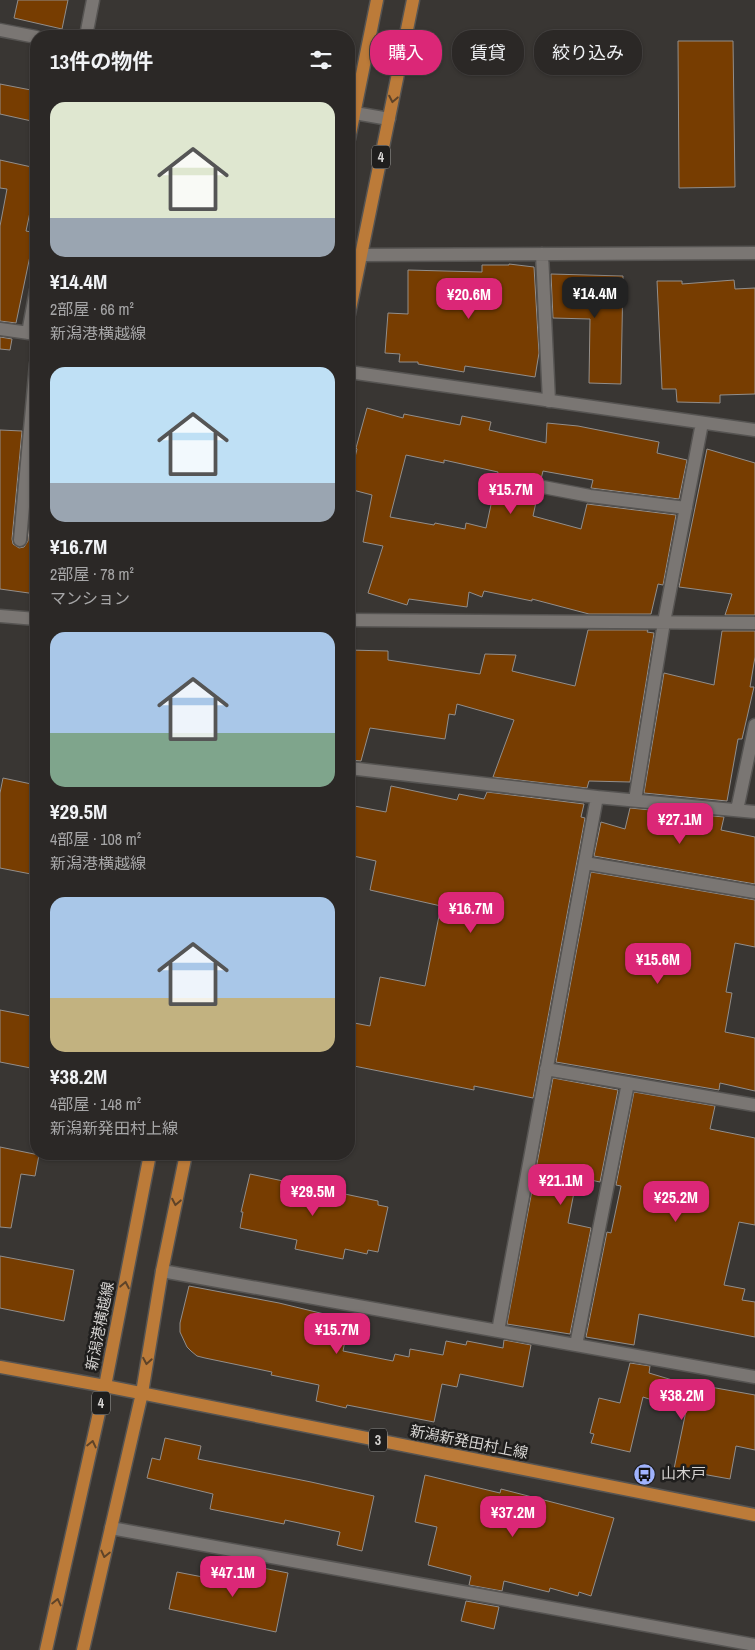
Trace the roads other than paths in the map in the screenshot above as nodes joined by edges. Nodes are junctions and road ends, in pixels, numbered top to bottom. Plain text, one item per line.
1 (93, 0) edge
2 (377, 0) edge
3 (414, 0) edge
4 (0, 30) edge
5 (87, 30) edge
6 (30, 37) edge
7 (355, 95) edge
8 (355, 113) edge
9 (389, 119) junction
10 (755, 253) edge
11 (542, 254) junction
12 (361, 255) junction
13 (355, 284) edge
14 (0, 330) edge
15 (30, 334) edge
16 (355, 373) edge
17 (549, 401) junction
18 (702, 423) junction
19 (30, 430) edge
20 (755, 430) edge
21 (544, 487) dead end
22 (686, 508) junction
23 (20, 540) dead end
24 (0, 616) edge
25 (30, 618) edge
26 (355, 620) edge
27 (664, 622) junction
28 (755, 623) edge
29 (755, 725) edge
30 (355, 769) edge
31 (597, 797) junction
32 (635, 800) junction
33 (737, 810) junction
34 (755, 812) edge
35 (585, 862) junction
36 (755, 892) edge
37 (546, 1069) junction
38 (628, 1083) junction
39 (755, 1105) edge
40 (149, 1160) edge
41 (185, 1160) edge
42 (162, 1271) junction
43 (498, 1331) junction
44 (576, 1345) junction
45 (0, 1367) edge
46 (755, 1377) edge
47 (105, 1386) junction
48 (142, 1393) junction
49 (755, 1516) edge
50 (111, 1528) junction
51 (755, 1645) edge
52 (46, 1650) edge
53 (83, 1650) edge

1 - 5 street
2 - 7 main road
3 -> 9 main road, 4
4 - 6 street
8 - 9 street
9 - 12 main road, 4
10 - 11 street
11 - 12 street
11 - 17 street
12 - 13 main road, 4
14 - 15 street
16 - 17 street
17 - 18 street
18 - 20 street
18 - 22 street
19 - 23 street
21 - 22 street
22 - 27 street
24 - 25 street
26 - 27 street
27 - 28 street
27 - 32 street
29 - 33 street
30 - 31 street
31 - 32 street
31 - 35 street
32 - 33 street
33 - 34 street
35 - 36 street
35 - 37 street
37 - 38 street
37 - 43 street
38 - 39 street
38 - 44 street
47 -> 40 main road, 新潟港横越線 / 4
41 -> 42 main road
42 - 43 street
42 -> 48 main road
43 - 44 street
44 - 46 street
45 - 47 main road, 新潟新発田村上線 / 3
47 - 48 main road, 新潟新発田村上線 / 3
52 -> 47 main road, 新潟港横越線 / 4
48 - 49 main road, 新潟新発田村上線 / 3
48 - 50 main road
50 - 51 street
50 -> 53 main road

